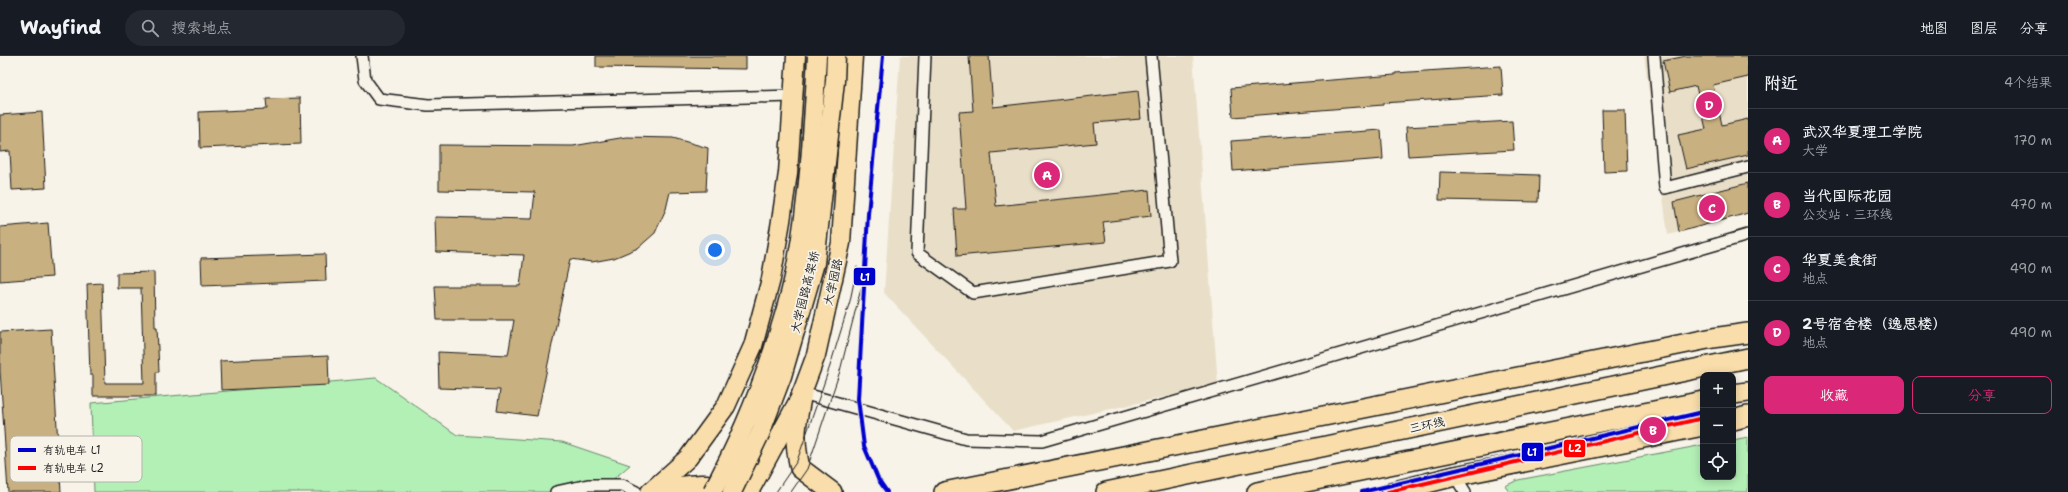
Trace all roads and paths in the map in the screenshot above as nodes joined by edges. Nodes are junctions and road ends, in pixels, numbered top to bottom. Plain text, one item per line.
1 (362, 56) edge
2 (796, 56) edge
3 (818, 56) edge
4 (836, 56) edge
5 (853, 56) edge
6 (925, 56) edge
7 (1151, 56) edge
8 (1654, 56) edge
9 (794, 96) junction
10 (1748, 167) edge
11 (1748, 235) edge
12 (1748, 330) edge
13 (1748, 333) edge
14 (1713, 338) junction
15 (1739, 360) edge
16 (1748, 392) edge
17 (802, 393) junction
18 (1736, 394) edge
19 (1700, 401) edge
20 (1700, 427) edge
21 (1455, 476) junction
22 (556, 492) edge
23 (636, 492) edge
24 (652, 492) edge
25 (712, 492) edge
26 (732, 492) edge
27 (749, 492) edge
28 (832, 492) edge
29 (944, 492) edge
30 (1106, 492) edge
31 (1256, 492) edge
32 (1391, 492) edge
33 (1465, 492) edge

1 - 9 street
2 - 9 main road
3 - 25 main road, bridge
4 - 26 main road, 大学园路高架桥, bridge
5 - 17 main road, 大学园路
6 - 7 street
8 - 10 street
9 - 24 main road
11 - 17 street
12 - 14 highway
13 - 14 highway
14 - 29 highway
15 - 30 highway, 三环线
16 - 18 highway
17 - 27 main road, 大学园路
17 - 28 highway
19 - 31 highway
20 - 21 highway
21 - 32 highway
21 - 33 street
22 - 23 street
24 - 27 highway

